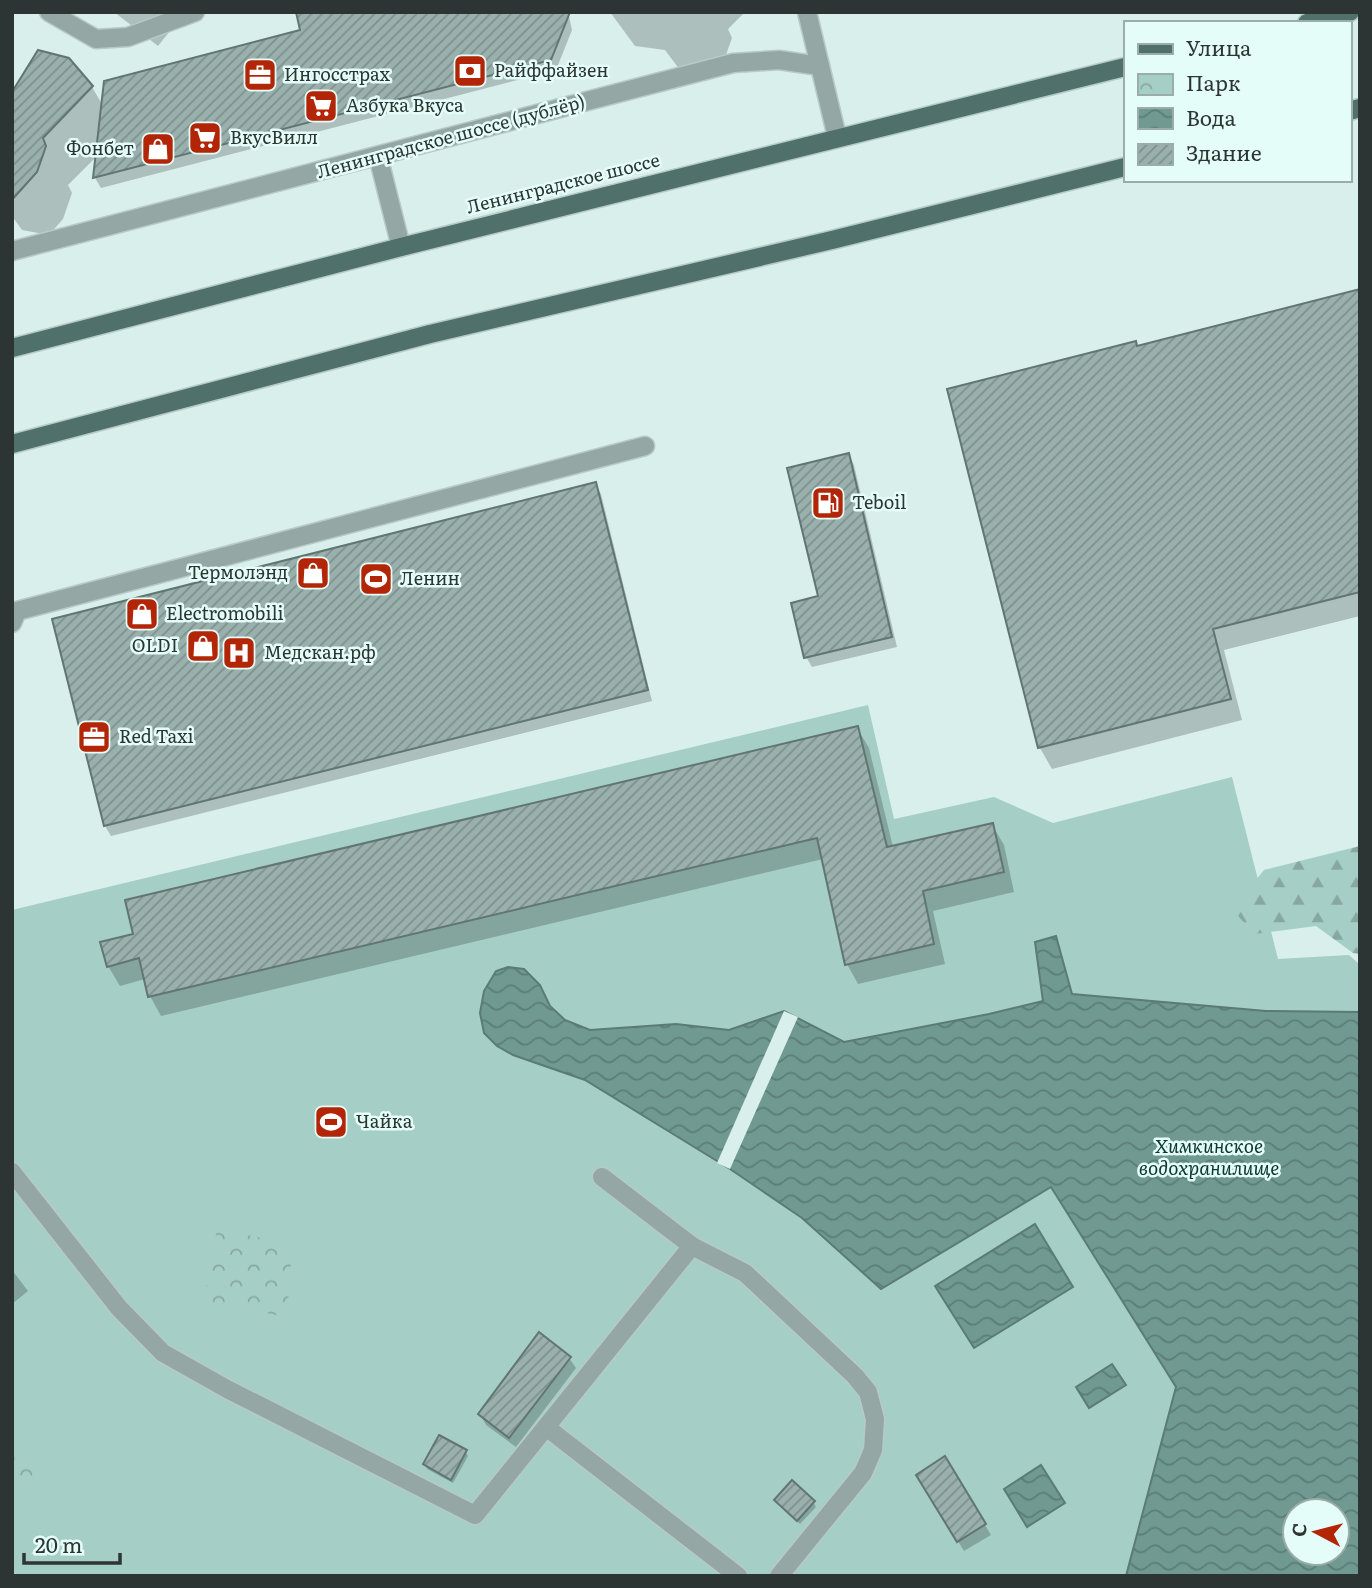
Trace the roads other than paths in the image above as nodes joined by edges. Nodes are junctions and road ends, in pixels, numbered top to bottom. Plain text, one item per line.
1 (49, 12) edge
2 (195, 12) edge
3 (807, 12) edge
4 (1350, 12) edge
5 (1315, 21) edge
6 (821, 66) junction
7 (1124, 67) edge
8 (837, 137) junction
9 (378, 156) junction
10 (1124, 167) edge
11 (401, 247) junction
12 (12, 251) edge
13 (12, 348) edge
14 (12, 444) edge
15 (645, 446) dead end
16 (12, 623) edge
17 (12, 1172) edge
18 (602, 1177) dead end
19 (692, 1246) junction
20 (546, 1427) junction
21 (738, 1576) edge
22 (779, 1576) edge

1 - 2 street
3 - 6 street
4 - 5 main road
6 - 8 street
6 - 9 street, Ленинградское шоссе (дублёр)
7 - 8 main road, Ленинградское шоссе
8 - 11 main road, Ленинградское шоссе
9 - 11 street
9 - 12 street, Ленинградское шоссе (дублёр)
10 - 14 main road
11 - 13 main road, Ленинградское шоссе
15 - 16 street
17 - 20 street
18 - 19 street
19 - 20 street
19 - 22 street
20 - 21 street

